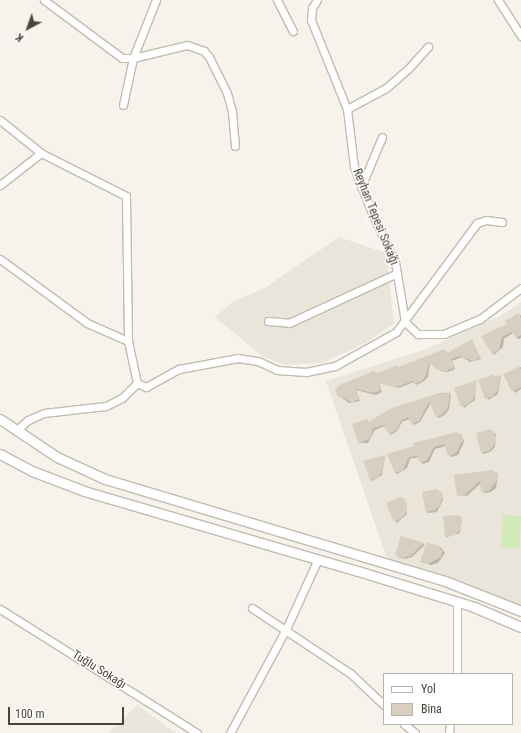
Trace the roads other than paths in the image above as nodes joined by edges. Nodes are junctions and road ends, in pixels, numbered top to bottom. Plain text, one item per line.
1 (44, 0) edge
2 (156, 0) edge
3 (277, 0) edge
4 (317, 0) edge
5 (498, 0) edge
6 (293, 31) dead end
7 (521, 36) edge
8 (428, 47) dead end
9 (133, 58) junction
10 (124, 105) dead end
11 (347, 109) junction
12 (0, 120) edge
13 (382, 137) dead end
14 (235, 146) dead end
15 (41, 153) junction
16 (0, 185) edge
17 (361, 187) junction
18 (502, 222) dead end
19 (0, 259) edge
20 (397, 273) junction
21 (521, 288) edge
22 (268, 321) dead end
23 (405, 322) junction
24 (128, 341) junction
25 (137, 383) junction
26 (0, 419) edge
27 (16, 430) junction
28 (0, 454) edge
29 (318, 559) junction
30 (457, 602) junction
31 (0, 608) edge
32 (252, 608) dead end
33 (521, 611) edge
34 (521, 626) edge
35 (286, 629) junction
36 (456, 673) edge
37 (383, 704) edge
38 (405, 725) edge
39 (197, 733) edge
40 (230, 733) edge
41 (415, 733) edge

1 - 9 street
2 - 9 street
3 - 6 street
4 - 11 street, Reyhan Tepesi Sokağı
5 - 7 street
8 - 11 street
9 - 10 street
9 - 14 street
11 - 17 street, Reyhan Tepesi Sokağı
12 - 15 street
13 - 17 street
15 - 16 street
15 - 24 street
17 - 20 street, Reyhan Tepesi Sokağı
18 - 23 street
19 - 24 street
20 - 22 street
20 - 23 street, Reyhan Tepesi Sokağı
21 - 23 street
23 - 25 street
24 - 25 street
25 - 27 street
26 - 27 street
27 - 33 street
28 - 29 street
29 - 30 street
29 - 35 street
30 - 34 street
30 - 36 street
31 - 39 street, Tuğlu Sokağı
32 - 35 street
35 - 37 street
35 - 40 street
38 - 41 street

